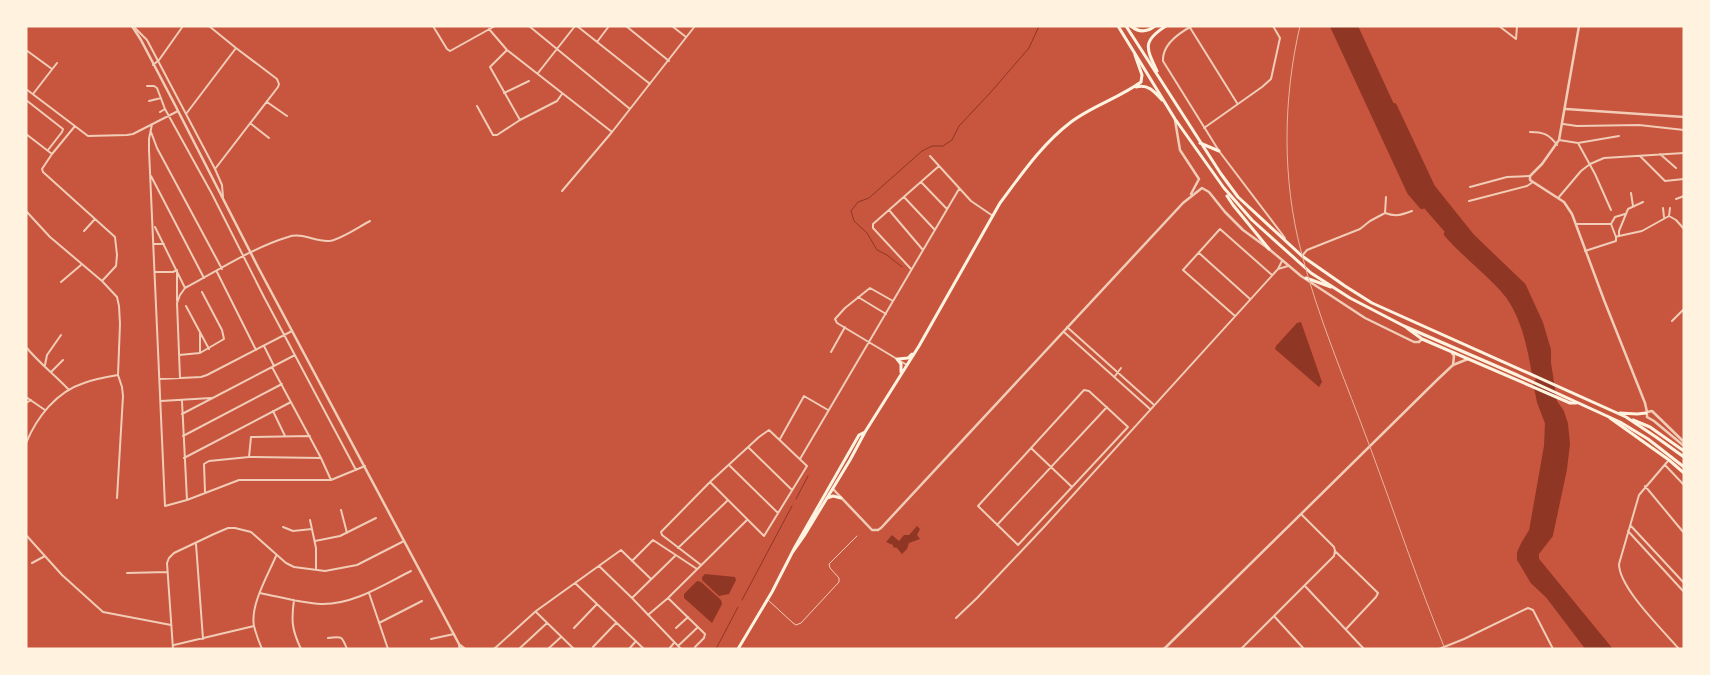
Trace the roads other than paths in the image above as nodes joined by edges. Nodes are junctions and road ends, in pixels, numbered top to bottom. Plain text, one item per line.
1 (132, 26) edge
2 (183, 26) edge
3 (209, 26) edge
4 (495, 26) edge
5 (529, 26) edge
6 (576, 26) edge
7 (609, 26) edge
8 (626, 26) edge
9 (672, 26) edge
10 (695, 26) edge
11 (1118, 26) edge
12 (1126, 26) edge
13 (1131, 26) edge
14 (1156, 26) edge
15 (1166, 26) edge
16 (1190, 26) edge
17 (1272, 26) edge
18 (1499, 26) edge
19 (1517, 26) edge
20 (1579, 26) edge
21 (435, 27) edge
22 (489, 29) junction
23 (686, 37) junction
24 (597, 42) junction
25 (236, 48) junction
26 (557, 49) junction
27 (26, 50) edge
28 (507, 50) junction
29 (1135, 55) junction
30 (158, 60) junction
31 (669, 61) junction
32 (57, 63) dead end
33 (154, 65) junction
34 (52, 69) junction
35 (538, 73) junction
36 (529, 81) dead end
37 (1162, 83) junction
38 (650, 84) junction
39 (147, 86) dead end
40 (1133, 87) junction
41 (26, 89) edge
42 (504, 93) junction
43 (563, 93) junction
44 (32, 94) junction
45 (161, 98) junction
46 (26, 100) edge
47 (149, 101) dead end
48 (267, 102) junction
49 (1164, 102) junction
50 (1237, 104) junction
51 (477, 106) dead end
52 (165, 109) junction
53 (630, 109) junction
54 (1565, 109) junction
55 (178, 111) junction
56 (160, 112) dead end
57 (186, 114) junction
58 (168, 116) junction
59 (287, 116) dead end
60 (1684, 117) edge
61 (1175, 119) junction
62 (520, 120) junction
63 (250, 122) junction
64 (152, 124) junction
65 (1563, 124) junction
66 (75, 126) junction
67 (1204, 128) junction
68 (1684, 130) edge
69 (151, 132) junction
70 (612, 132) junction
71 (1530, 132) dead end
72 (26, 134) edge
73 (1619, 136) dead end
74 (269, 138) dead end
75 (1559, 140) junction
76 (1200, 143) junction
77 (1578, 143) junction
78 (1556, 145) junction
79 (48, 150) junction
80 (1219, 151) junction
81 (1684, 153) edge
82 (52, 154) junction
83 (1660, 154) junction
84 (930, 156) dead end
85 (1640, 156) junction
86 (1590, 164) junction
87 (939, 166) junction
88 (1676, 168) dead end
89 (215, 169) junction
90 (150, 174) junction
91 (1530, 176) junction
92 (1684, 179) edge
93 (921, 182) junction
94 (1533, 182) junction
95 (1470, 187) dead end
96 (959, 188) junction
97 (1224, 188) junction
98 (562, 191) dead end
99 (1631, 193) dead end
100 (904, 196) junction
101 (1190, 196) junction
102 (1684, 196) edge
103 (223, 197) junction
104 (1386, 197) dead end
105 (1559, 198) junction
106 (1676, 199) dead end
107 (1469, 202) dead end
108 (1644, 202) dead end
109 (1633, 206) junction
110 (1663, 208) dead end
111 (1670, 208) dead end
112 (947, 209) junction
113 (889, 210) junction
114 (1611, 210) dead end
115 (26, 211) edge
116 (1412, 211) dead end
117 (1385, 213) junction
118 (1626, 214) junction
119 (994, 216) junction
120 (1669, 216) junction
121 (1664, 217) junction
122 (95, 219) junction
123 (370, 221) dead end
124 (1577, 224) junction
125 (1612, 224) junction
126 (154, 225) junction
127 (1684, 229) edge
128 (935, 230) junction
129 (84, 231) dead end
130 (1617, 236) junction
131 (154, 244) junction
132 (164, 244) junction
133 (1289, 244) junction
134 (1269, 249) junction
135 (924, 250) junction
136 (1585, 251) junction
137 (251, 253) junction
138 (1198, 253) junction
139 (1302, 256) junction
140 (245, 257) junction
141 (1282, 260) junction
142 (81, 264) junction
143 (1288, 266) junction
144 (222, 269) junction
145 (912, 269) junction
146 (177, 270) junction
147 (1278, 270) junction
148 (216, 271) junction
149 (155, 272) junction
150 (1272, 275) junction
151 (204, 278) junction
152 (1306, 278) junction
153 (102, 281) junction
154 (61, 282) dead end
155 (185, 288) junction
156 (1334, 288) junction
157 (202, 292) dead end
158 (858, 297) junction
159 (1250, 299) junction
160 (893, 301) junction
161 (177, 303) junction
162 (186, 306) dead end
163 (1684, 309) edge
164 (886, 314) junction
165 (1234, 316) junction
166 (1672, 321) dead end
167 (1404, 326) junction
168 (1067, 327) junction
169 (845, 328) junction
170 (292, 331) junction
171 (1064, 331) junction
172 (200, 333) junction
173 (61, 335) dead end
174 (285, 335) junction
175 (1422, 339) junction
176 (869, 342) junction
177 (264, 346) junction
178 (920, 346) junction
179 (26, 347) edge
180 (209, 349) junction
181 (256, 350) junction
182 (1450, 351) junction
183 (831, 352) dead end
184 (200, 353) junction
185 (179, 355) junction
186 (296, 355) junction
187 (897, 359) junction
188 (1469, 359) junction
189 (63, 360) dead end
190 (45, 365) junction
191 (907, 365) junction
192 (273, 366) junction
193 (1453, 366) junction
194 (1121, 368) dead end
195 (51, 372) junction
196 (1118, 372) junction
197 (118, 375) junction
198 (1114, 376) junction
199 (180, 378) junction
200 (160, 380) junction
201 (282, 384) junction
202 (69, 390) junction
203 (891, 390) junction
204 (26, 397) edge
205 (213, 398) junction
206 (31, 400) junction
207 (182, 401) junction
208 (1570, 401) junction
209 (161, 402) junction
210 (291, 402) junction
211 (26, 403) edge
212 (1154, 405) junction
213 (1107, 407) junction
214 (1150, 409) junction
215 (45, 410) junction
216 (829, 410) junction
217 (273, 412) junction
218 (1648, 412) junction
219 (1617, 413) junction
220 (182, 414) junction
221 (1655, 414) junction
222 (1606, 415) junction
223 (1651, 419) junction
224 (1632, 420) junction
225 (183, 436) junction
226 (285, 436) junction
227 (310, 436) junction
228 (780, 439) junction
229 (26, 443) edge
230 (1684, 444) edge
231 (749, 447) junction
232 (1031, 448) junction
233 (1684, 451) edge
234 (249, 457) junction
235 (1684, 457) edge
236 (184, 458) junction
237 (321, 458) junction
238 (800, 459) junction
239 (1669, 460) junction
240 (1665, 464) junction
241 (730, 465) junction
242 (365, 466) junction
243 (1682, 466) edge
244 (1051, 467) junction
245 (356, 470) junction
246 (1684, 473) edge
247 (331, 480) junction
248 (710, 482) junction
249 (1684, 485) edge
250 (1645, 486) junction
251 (1072, 487) junction
252 (831, 488) junction
253 (792, 490) junction
254 (205, 492) junction
255 (117, 498) dead end
256 (826, 498) junction
257 (841, 498) junction
258 (187, 500) junction
259 (727, 500) junction
260 (341, 510) dead end
261 (778, 513) junction
262 (1301, 514) junction
263 (376, 518) dead end
264 (310, 520) dead end
265 (747, 520) junction
266 (997, 525) junction
267 (1631, 525) junction
268 (283, 527) dead end
269 (312, 529) junction
270 (1628, 531) junction
271 (1684, 532) edge
272 (346, 533) junction
273 (26, 535) edge
274 (857, 536) dead end
275 (315, 541) junction
276 (404, 541) junction
277 (196, 544) junction
278 (678, 548) junction
279 (1336, 551) junction
280 (792, 553) junction
281 (676, 555) junction
282 (44, 556) junction
283 (276, 556) junction
284 (632, 561) junction
285 (32, 563) dead end
286 (701, 565) junction
287 (599, 566) junction
288 (697, 569) junction
289 (316, 570) junction
290 (411, 571) dead end
291 (167, 572) junction
292 (127, 573) dead end
293 (651, 579) junction
294 (575, 582) junction
295 (1684, 583) edge
296 (1305, 586) junction
297 (1682, 588) edge
298 (1684, 592) edge
299 (260, 593) junction
300 (369, 593) junction
301 (632, 598) junction
302 (668, 598) junction
303 (768, 599) junction
304 (294, 600) junction
305 (422, 601) dead end
306 (597, 604) junction
307 (536, 611) junction
308 (648, 614) junction
309 (1274, 616) junction
310 (688, 617) junction
311 (956, 618) dead end
312 (617, 622) junction
313 (547, 623) junction
314 (379, 624) junction
315 (171, 625) junction
316 (254, 626) junction
317 (698, 627) junction
318 (574, 628) dead end
319 (676, 628) dead end
320 (1346, 629) junction
321 (454, 634) junction
322 (561, 637) junction
323 (328, 638) dead end
324 (202, 639) junction
325 (431, 639) dead end
326 (636, 641) junction
327 (675, 642) junction
328 (459, 644) junction
329 (678, 646) junction
330 (173, 647) edge
331 (593, 647) dead end
332 (695, 647) dead end
333 (262, 649) edge
334 (301, 649) edge
335 (347, 649) edge
336 (388, 649) edge
337 (460, 649) edge
338 (465, 649) edge
339 (494, 649) edge
340 (519, 649) edge
341 (548, 649) edge
342 (574, 649) edge
343 (629, 649) edge
344 (644, 649) edge
345 (668, 649) edge
346 (681, 649) edge
347 (738, 649) edge
348 (1164, 649) edge
349 (1240, 649) edge
350 (1304, 649) edge
351 (1364, 649) edge
352 (1439, 649) edge
353 (1553, 649) edge
354 (1679, 649) edge

1 - 30 street
1 - 33 street
2 - 30 street
3 - 25 street
4 - 22 street
5 - 26 street
6 - 24 street
6 - 26 street
7 - 24 street
8 - 31 street
9 - 23 street
10 - 23 street
11 - 29 main road
12 - 37 main road
13 - 14 main road
15 - 37 main road
16 - 50 street
16 - 67 street
17 - 50 street
18 - 19 street
20 - 54 street
21 - 22 street
22 - 28 street
23 - 31 street
24 - 38 street
25 - 48 street
25 - 57 street
26 - 35 street
26 - 53 street
27 - 34 street
28 - 35 street
28 - 42 street
29 - 40 main road
29 - 49 main road
30 - 33 street
30 - 57 street
31 - 38 street
32 - 34 street
33 - 55 street
34 - 44 street
35 - 43 street
36 - 42 street
37 - 76 main road
38 - 53 street
39 - 45 street
40 - 49 main road
40 - 119 main road
41 - 44 street
42 - 62 street
43 - 62 street
43 - 70 street
44 - 66 street
45 - 47 street
45 - 52 street
46 - 79 street
48 - 59 street
48 - 63 street
49 - 61 main road
50 - 67 street
51 - 62 street
52 - 56 street
52 - 58 street
53 - 70 street
54 - 60 street
54 - 65 street
55 - 58 street
55 - 103 street
57 - 89 street
58 - 64 street
58 - 140 street
61 - 97 main road
61 - 101 street
63 - 74 street
63 - 89 street
64 - 66 street
64 - 69 street
65 - 68 street
65 - 75 street
66 - 82 street
67 - 80 street
69 - 90 street
69 - 144 street
70 - 98 street
71 - 78 street
72 - 79 street
73 - 77 street
75 - 77 street
75 - 78 street
76 - 80 main road
76 - 133 main road
77 - 86 street
78 - 91 street
79 - 82 street
80 - 133 street
81 - 83 street
82 - 122 street
83 - 85 street
83 - 88 street
84 - 87 street
85 - 86 street
85 - 92 street
86 - 105 street
86 - 114 street
87 - 93 street
87 - 96 street
89 - 103 street
90 - 126 street
90 - 151 street
91 - 94 street
91 - 95 street
93 - 100 street
93 - 112 street
94 - 105 street
94 - 107 street
96 - 112 street
96 - 119 street
97 - 134 main road
97 - 156 main road
99 - 109 street
100 - 113 street
100 - 128 street
101 - 134 street
101 - 168 street
102 - 106 street
103 - 137 street
104 - 117 street
105 - 124 street
108 - 109 street
109 - 118 street
110 - 121 street
111 - 120 street
112 - 128 street
113 - 135 street
113 - 145 street
115 - 142 street
116 - 117 street
117 - 139 street
118 - 125 street
118 - 130 street
119 - 178 main road
120 - 121 street
120 - 127 street
121 - 130 street
122 - 129 street
122 - 153 street
123 - 137 street
124 - 125 street
124 - 136 street
125 - 130 street
126 - 131 street
126 - 132 street
128 - 135 street
130 - 136 street
131 - 132 street
131 - 149 street
132 - 146 street
133 - 139 main road
134 - 141 street
135 - 145 street
136 - 218 street
137 - 140 street
137 - 170 street
138 - 150 street
138 - 159 street
138 - 165 street
139 - 219 main road
140 - 144 street
140 - 174 street
141 - 143 street
141 - 147 street
142 - 153 street
142 - 154 street
143 - 147 street
143 - 152 street
144 - 148 street
145 - 160 street
146 - 149 street
146 - 155 street
146 - 161 street
147 - 150 street
148 - 151 street
148 - 181 street
149 - 200 street
150 - 159 street
151 - 155 street
152 - 156 main road
152 - 175 street
153 - 197 street
155 - 161 street
156 - 167 main road
157 - 180 street
158 - 160 street
158 - 164 street
158 - 169 street
159 - 165 street
160 - 164 street
161 - 185 street
162 - 172 street
163 - 166 street
164 - 176 street
165 - 212 street
167 - 175 main road
167 - 208 main road
168 - 171 street
168 - 196 street
169 - 176 street
169 - 183 street
170 - 174 street
170 - 242 street
171 - 198 street
171 - 257 street
172 - 180 street
172 - 184 street
173 - 190 street
174 - 177 street
174 - 186 street
175 - 182 main road
176 - 187 street
176 - 216 street
177 - 181 street
177 - 192 street
178 - 187 main road
178 - 191 main road
179 - 190 street
180 - 184 street
181 - 199 street
182 - 188 main road
182 - 193 street
184 - 185 street
185 - 199 street
186 - 192 street
186 - 245 street
187 - 191 street
187 - 203 main road
188 - 193 street
188 - 208 main road
189 - 195 street
190 - 195 street
191 - 203 main road
192 - 201 street
192 - 205 street
193 - 262 street
194 - 196 street
195 - 202 street
196 - 198 street
196 - 212 street
197 - 202 street
197 - 255 street
198 - 214 street
199 - 200 street
200 - 209 street
201 - 210 street
201 - 225 street
202 - 215 street
203 - 252 main road
204 - 206 street
205 - 207 street
205 - 220 street
206 - 211 street
206 - 215 street
207 - 209 street
207 - 220 street
208 - 222 main road
209 - 258 street
210 - 217 street
210 - 227 street
212 - 214 street
213 - 232 street
213 - 244 street
213 - 251 street
214 - 311 street
215 - 229 street
216 - 228 street
216 - 238 street
217 - 226 street
217 - 236 street
218 - 219 main road
218 - 221 street
218 - 223 street
219 - 224 main road
220 - 225 street
221 - 223 street
221 - 230 street
222 - 239 main road
222 - 243 main road
223 - 230 street
224 - 233 main road
224 - 235 main road
225 - 236 street
226 - 227 street
226 - 234 street
227 - 237 street
228 - 231 street
228 - 238 street
231 - 241 street
231 - 253 street
232 - 244 street
232 - 266 street
234 - 237 street
234 - 254 street
236 - 258 street
237 - 247 street
238 - 253 street
239 - 240 street
239 - 246 main road
240 - 249 street
240 - 250 street
241 - 248 street
241 - 261 street
242 - 245 street
242 - 276 street
244 - 251 street
244 - 266 street
245 - 247 street
247 - 254 street
248 - 259 street
248 - 278 street
250 - 267 street
250 - 271 street
251 - 266 street
252 - 256 main road
252 - 257 street
252 - 280 main road
253 - 261 street
254 - 258 street
256 - 257 main road
256 - 280 main road
259 - 265 street
259 - 278 street
260 - 272 street
261 - 265 street
262 - 279 street
262 - 348 street
263 - 272 street
264 - 269 street
265 - 286 street
267 - 270 street
267 - 295 street
268 - 269 street
269 - 275 street
270 - 297 street
270 - 354 street
272 - 275 street
273 - 282 street
274 - 303 lane
275 - 289 street
276 - 289 street
276 - 321 street
277 - 283 street
277 - 291 street
277 - 324 street
278 - 286 street
279 - 296 street
279 - 320 street
280 - 303 main road
281 - 284 street
281 - 288 street
281 - 293 street
282 - 285 street
282 - 315 street
283 - 289 street
283 - 299 street
284 - 287 street
284 - 293 street
286 - 288 street
287 - 294 street
287 - 301 street
288 - 302 street
290 - 300 street
291 - 292 street
291 - 315 street
293 - 301 street
294 - 306 street
294 - 307 street
296 - 309 street
296 - 320 street
297 - 298 street
299 - 304 street
299 - 316 street
300 - 304 street
300 - 314 street
301 - 308 street
302 - 308 street
302 - 310 street
303 - 347 main road
304 - 334 street
305 - 314 street
306 - 312 street
306 - 318 street
307 - 313 street
307 - 339 street
308 - 327 street
309 - 349 street
309 - 350 street
310 - 317 street
310 - 319 street
312 - 326 street
312 - 331 street
313 - 322 street
313 - 340 street
314 - 336 street
315 - 330 street
316 - 324 street
316 - 333 street
317 - 329 street
317 - 332 street
320 - 351 street
321 - 325 street
321 - 328 street
322 - 341 street
322 - 342 street
323 - 335 street
324 - 330 street
326 - 343 street
326 - 344 street
327 - 329 street
327 - 345 street
328 - 337 street
328 - 338 street
329 - 346 street
352 - 353 street

